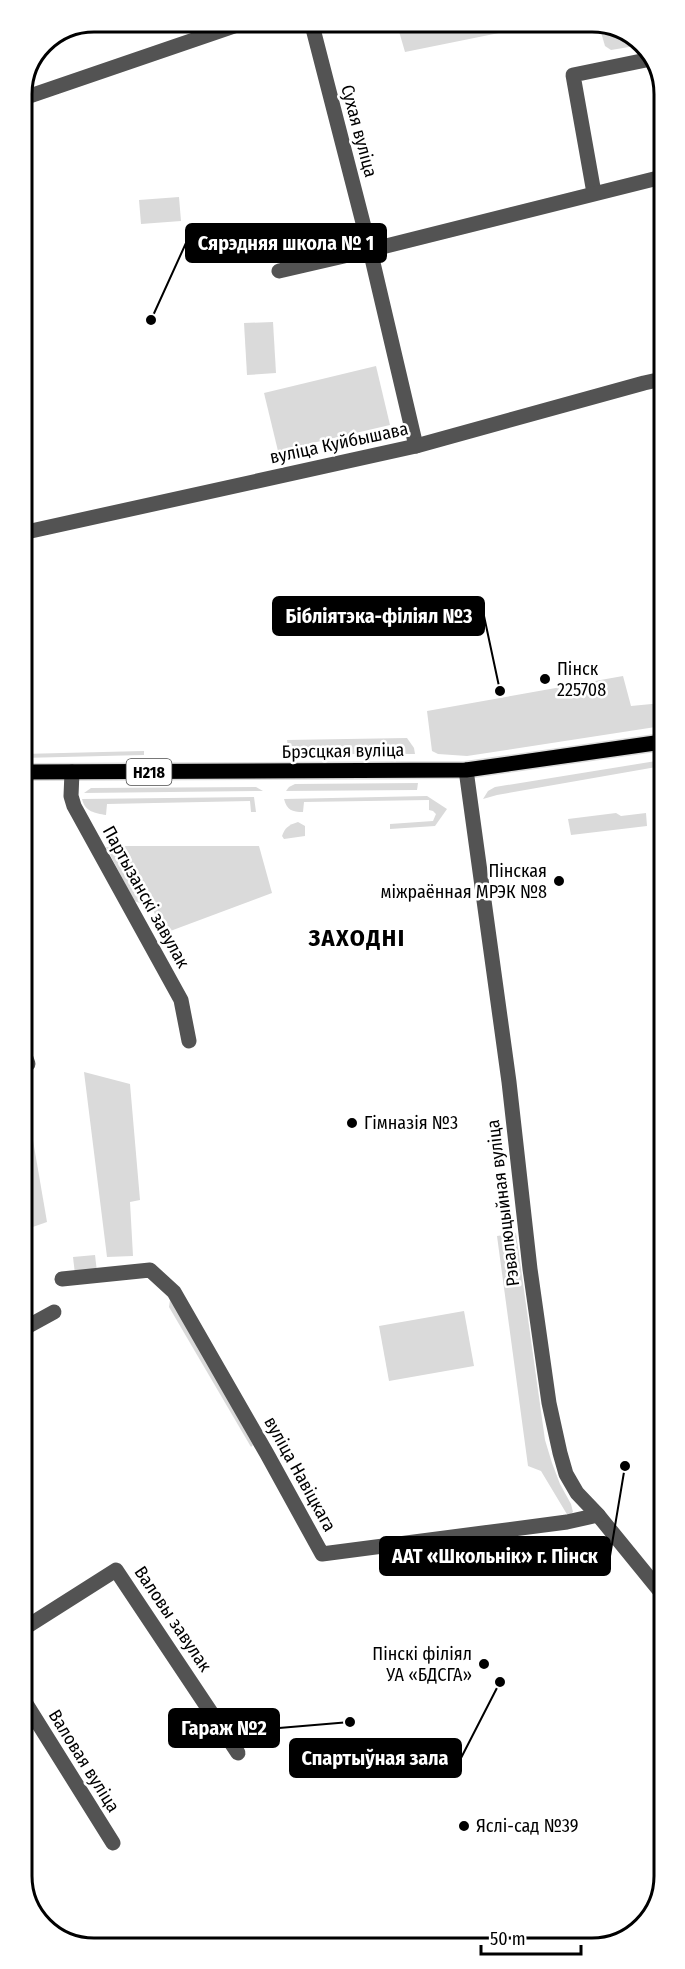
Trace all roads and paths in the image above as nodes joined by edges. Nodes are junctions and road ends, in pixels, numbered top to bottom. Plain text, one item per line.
1 (217, 32) edge
2 (314, 32) edge
3 (644, 60) edge
4 (32, 95) edge
5 (654, 179) edge
6 (594, 193) junction
7 (370, 250) junction
8 (279, 270) dead end
9 (654, 380) edge
10 (416, 446) junction
11 (32, 531) edge
12 (654, 743) edge
13 (466, 770) junction
14 (32, 772) edge
15 (72, 772) junction
16 (189, 1041) dead end
17 (63, 1279) dead end
18 (54, 1312) dead end
19 (32, 1324) edge
20 (598, 1515) junction
21 (654, 1584) edge
22 (32, 1623) edge
23 (32, 1714) edge
24 (238, 1753) dead end
25 (112, 1843) dead end

1 - 4 street
2 - 7 street, Сухая вуліца
3 - 6 street
5 - 6 street
6 - 7 street
7 - 8 street
7 - 10 street, Сухая вуліца
9 - 10 street, вуліца Куйбышава
10 - 11 street, вуліца Куйбышава
12 - 13 main road, Брэсцкая вуліца / Н218
13 - 15 main road, Брэсцкая вуліца / Н218
13 - 20 street, Рэвалюцыйная вуліца
14 - 15 main road, Брэсцкая вуліца / Н218
15 - 16 street, Партызанскі завулак
17 - 20 street, вуліца Навіцкага
18 - 19 street
20 - 21 street, Рэвалюцыйная вуліца
22 - 24 street, Валовы завулак
23 - 25 street, Валовая вуліца

